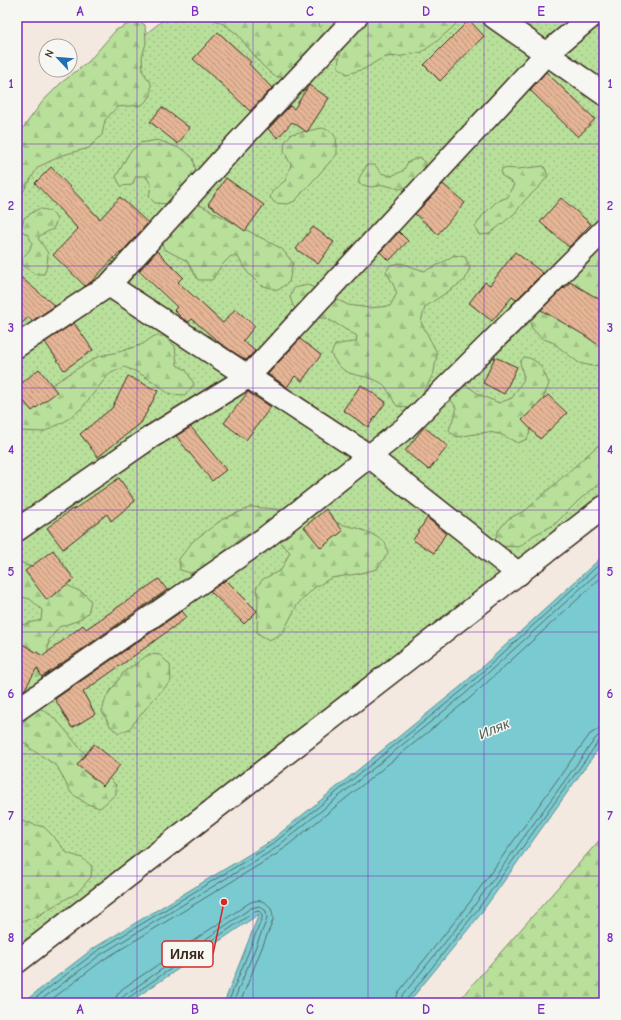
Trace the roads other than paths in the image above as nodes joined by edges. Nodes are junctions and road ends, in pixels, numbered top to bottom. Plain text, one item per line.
1 (356, 17) edge
2 (494, 17) edge
3 (591, 17) edge
4 (546, 54) junction
5 (604, 94) edge
6 (604, 230) edge
7 (109, 285) junction
8 (17, 346) edge
9 (248, 377) junction
10 (369, 456) junction
11 (604, 507) edge
12 (17, 530) edge
13 (519, 574) junction
14 (17, 710) edge
15 (17, 962) edge

1 - 7 street
2 - 4 street
3 - 4 street
4 - 5 street
4 - 9 street
6 - 10 street
7 - 8 street
7 - 9 street
9 - 10 street
9 - 12 street
10 - 13 street
10 - 14 street
11 - 13 street
13 - 15 street

